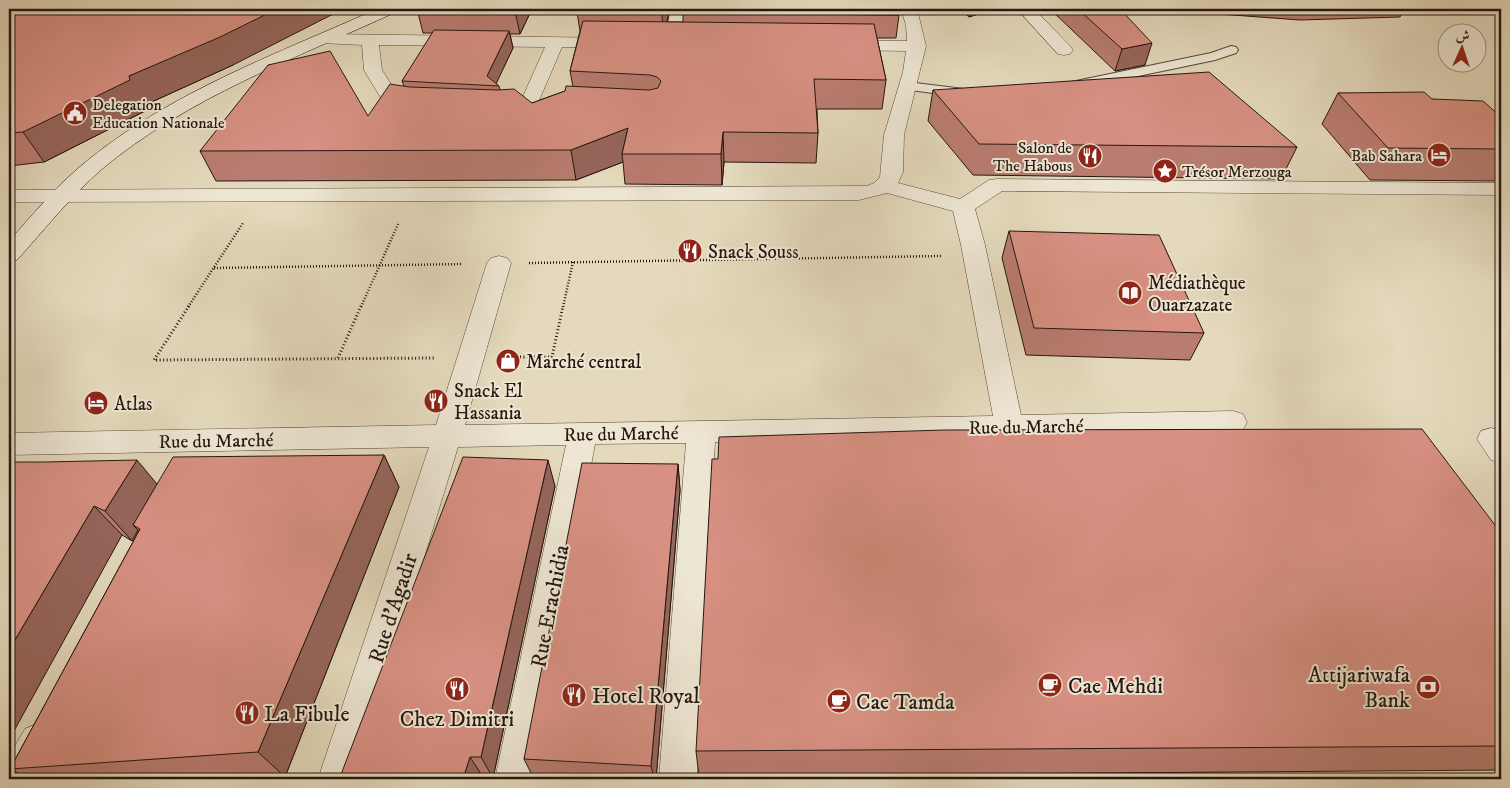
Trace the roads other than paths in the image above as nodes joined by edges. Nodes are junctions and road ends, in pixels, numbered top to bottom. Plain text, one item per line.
1 (390, 9) edge
2 (679, 9) edge
3 (909, 9) edge
4 (1025, 9) edge
5 (326, 39) junction
6 (370, 39) junction
7 (556, 42) junction
8 (634, 43) edge
9 (653, 43) edge
10 (673, 43) junction
11 (692, 44) edge
12 (819, 45) edge
13 (917, 46) junction
14 (1064, 50) dead end
15 (1232, 50) dead end
16 (907, 86) junction
17 (1063, 89) edge
18 (981, 94) edge
19 (528, 106) junction
20 (547, 107) edge
21 (438, 110) edge
22 (476, 111) edge
23 (884, 186) junction
24 (1501, 189) edge
25 (64, 195) junction
26 (9, 196) edge
27 (963, 207) junction
28 (9, 255) edge
29 (499, 263) road end
30 (1233, 422) dead end
31 (1009, 426) junction
32 (701, 432) junction
33 (583, 433) junction
34 (446, 436) junction
35 (9, 444) edge
36 (51, 718) edge
37 (17, 779) edge
38 (337, 779) edge
39 (514, 779) edge
40 (678, 779) edge

1 - 5 street
2 - 10 street
3 - 13 street
4 - 14 street
5 - 6 street
5 - 25 street
6 - 7 street
6 - 21 street
7 - 8 street
7 - 19 street
9 - 10 street
10 - 11 street
12 - 13 street
13 - 16 street
15 - 17 lane
16 - 18 lane
16 - 23 street
19 - 20 street
19 - 22 street
23 - 25 street
23 - 27 street
24 - 27 street
25 - 26 street
25 - 28 street
27 - 31 street
29 - 34 street, Rue d'Agadir
30 - 31 street, Rue du Marché
31 - 32 street, Rue du Marché
32 - 33 street, Rue du Marché
32 - 40 street
33 - 34 street, Rue du Marché
33 - 39 street, Rue Erachidia
34 - 35 street, Rue du Marché
34 - 38 street, Rue d'Agadir
36 - 37 street

